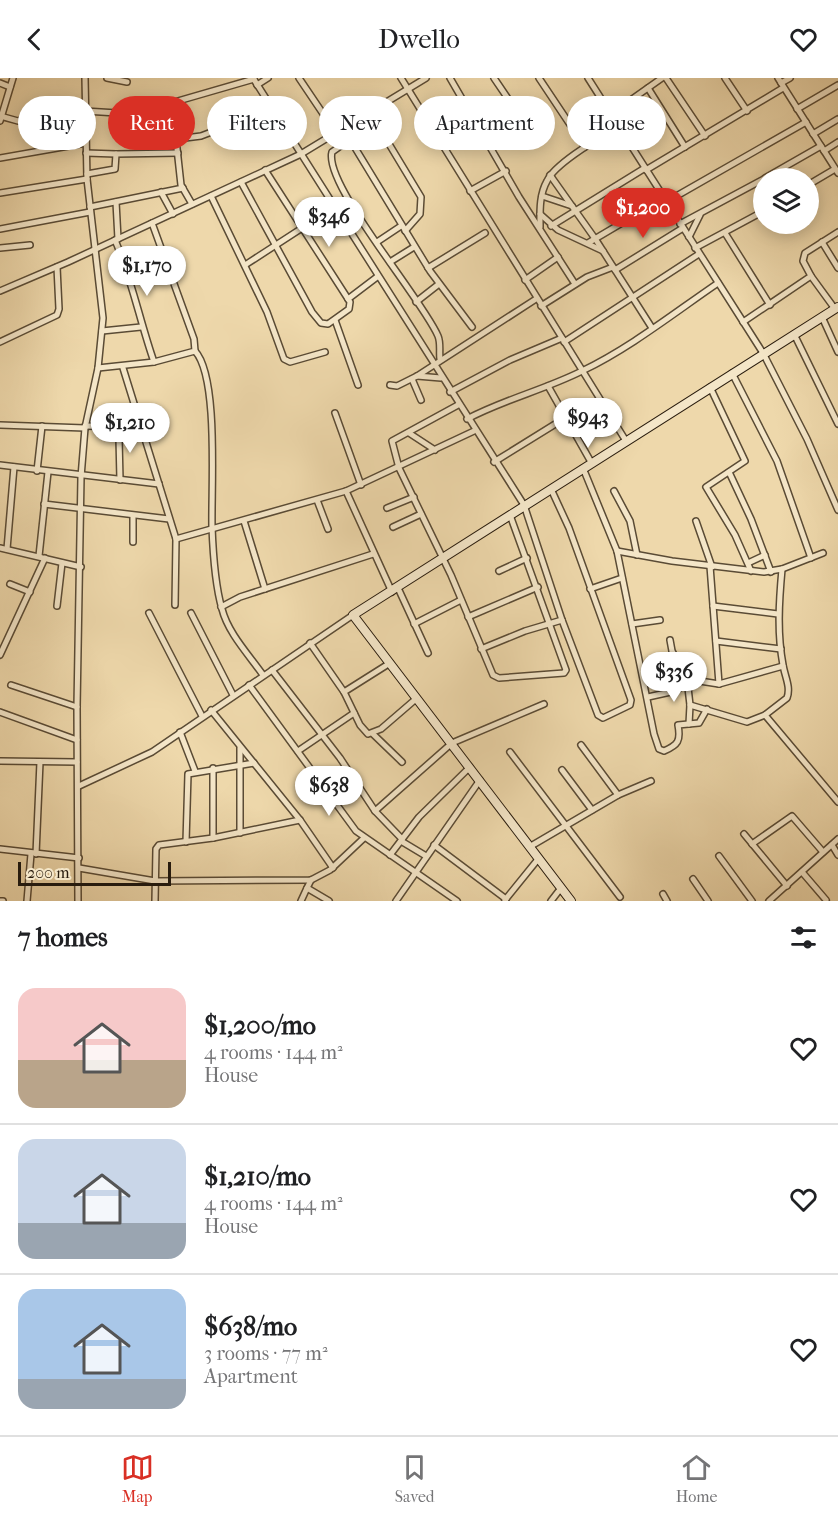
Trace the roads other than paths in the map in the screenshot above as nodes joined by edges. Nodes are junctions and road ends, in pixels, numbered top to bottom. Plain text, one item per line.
1 (13, 78) edge
2 (85, 78) edge
3 (107, 78) edge
4 (268, 78) edge
5 (299, 78) edge
6 (401, 78) edge
7 (426, 78) edge
8 (450, 78) edge
9 (494, 78) edge
10 (539, 78) edge
11 (588, 78) edge
12 (664, 78) edge
13 (725, 78) edge
14 (790, 78) edge
15 (255, 81) edge
16 (127, 82) dead end
17 (0, 83) edge
18 (781, 83) edge
19 (838, 85) edge
20 (10, 87) junction
21 (648, 88) junction
22 (408, 90) junction
23 (85, 96) edge
24 (264, 96) edge
25 (398, 96) edge
26 (506, 96) edge
27 (600, 96) edge
28 (637, 96) edge
29 (195, 97) edge
30 (319, 108) edge
31 (797, 109) junction
32 (747, 111) junction
33 (0, 118) edge
34 (838, 119) edge
35 (567, 120) edge
36 (18, 121) edge
37 (806, 122) junction
38 (813, 134) junction
39 (705, 136) junction
40 (838, 142) edge
41 (319, 143) edge
42 (685, 147) junction
43 (822, 148) junction
44 (46, 150) edge
45 (178, 150) edge
46 (298, 150) edge
47 (334, 150) edge
48 (355, 150) edge
49 (393, 150) edge
50 (581, 150) edge
51 (634, 150) edge
52 (86, 153) joint
53 (178, 153) junction
54 (116, 154) junction
55 (301, 154) junction
56 (0, 158) edge
57 (785, 168) edge
58 (645, 169) junction
59 (265, 170) junction
60 (506, 171) junction
61 (837, 171) edge
62 (550, 175) junction
63 (87, 176) junction
64 (819, 180) edge
65 (241, 182) junction
66 (753, 185) edge
67 (183, 188) junction
68 (470, 191) junction
69 (161, 192) junction
70 (0, 193) edge
71 (211, 196) junction
72 (542, 196) junction
73 (665, 200) junction
74 (116, 202) junction
75 (192, 204) junction
76 (333, 208) junction
77 (573, 208) junction
78 (90, 209) junction
79 (173, 214) junction
80 (540, 214) junction
81 (700, 214) junction
82 (753, 217) edge
83 (153, 223) junction
84 (551, 226) junction
85 (681, 226) junction
86 (403, 228) junction
87 (0, 229) edge
88 (303, 229) junction
89 (540, 229) junction
90 (838, 232) edge
91 (485, 233) dead end
92 (726, 233) junction
93 (689, 237) junction
94 (117, 239) junction
95 (596, 240) junction
96 (377, 242) junction
97 (822, 242) junction
98 (588, 243) junction
99 (30, 244) dead end
100 (276, 247) junction
101 (414, 247) junction
102 (0, 248) edge
103 (695, 248) junction
104 (94, 250) junction
105 (604, 252) junction
106 (699, 254) junction
107 (558, 257) junction
108 (390, 262) junction
109 (245, 265) junction
110 (57, 267) junction
111 (428, 268) junction
112 (614, 268) junction
113 (838, 268) edge
114 (811, 276) junction
115 (377, 277) junction
116 (525, 280) junction
117 (718, 283) junction
118 (439, 284) junction
119 (575, 285) junction
120 (0, 291) edge
121 (348, 299) junction
122 (536, 299) junction
123 (632, 299) junction
124 (416, 302) junction
125 (770, 305) junction
126 (541, 306) junction
127 (836, 308) edge
128 (822, 317) junction
129 (335, 320) junction
130 (742, 322) junction
131 (141, 327) junction
132 (472, 327) dead end
133 (652, 328) junction
134 (102, 331) junction
135 (794, 334) junction
136 (563, 340) junction
137 (0, 342) edge
138 (195, 351) junction
139 (326, 352) dead end
140 (838, 352) edge
141 (763, 353) junction
142 (440, 359) junction
143 (154, 362) junction
144 (433, 365) junction
145 (98, 368) junction
146 (123, 368) junction
147 (582, 371) junction
148 (732, 373) junction
149 (414, 378) junction
150 (441, 378) junction
151 (358, 385) dead end
152 (390, 385) dead end
153 (548, 386) junction
154 (710, 387) junction
155 (450, 392) junction
156 (421, 400) dead end
157 (458, 405) junction
158 (838, 405) edge
159 (830, 408) junction
160 (335, 413) dead end
161 (565, 418) junction
162 (467, 419) junction
163 (838, 424) edge
164 (0, 425) edge
165 (141, 425) junction
166 (42, 426) junction
167 (420, 426) junction
168 (85, 427) junction
169 (133, 427) junction
170 (474, 430) junction
171 (409, 433) junction
172 (420, 440) junction
173 (626, 441) junction
174 (435, 450) junction
175 (494, 462) junction
176 (591, 462) junction
177 (0, 465) edge
178 (14, 467) junction
179 (399, 468) junction
180 (583, 468) junction
181 (37, 471) junction
182 (48, 472) junction
183 (729, 472) junction
184 (81, 477) junction
185 (120, 480) junction
186 (159, 484) junction
187 (361, 485) junction
188 (551, 489) junction
189 (346, 491) junction
190 (614, 491) dead end
191 (414, 497) junction
192 (317, 500) junction
193 (44, 504) junction
194 (524, 505) junction
195 (387, 508) dead end
196 (81, 509) junction
197 (838, 510) edge
198 (422, 514) junction
199 (510, 515) junction
200 (133, 516) junction
201 (169, 519) junction
202 (244, 521) junction
203 (696, 521) dead end
204 (393, 527) dead end
205 (328, 529) dead end
206 (212, 530) junction
207 (176, 538) junction
208 (133, 542) dead end
209 (0, 548) edge
210 (7, 549) junction
211 (617, 551) junction
212 (373, 554) junction
213 (823, 554) dead end
214 (637, 555) junction
215 (765, 555) junction
216 (42, 557) junction
217 (527, 558) junction
218 (811, 558) junction
219 (444, 559) junction
220 (748, 562) junction
221 (62, 563) junction
222 (81, 567) junction
223 (711, 567) junction
224 (782, 569) junction
225 (499, 571) dead end
226 (751, 571) junction
227 (771, 572) junction
228 (622, 578) junction
229 (10, 584) dead end
230 (538, 587) junction
231 (265, 589) junction
232 (551, 589) junction
233 (590, 589) junction
234 (395, 590) junction
235 (30, 592) junction
236 (541, 594) junction
237 (461, 600) junction
238 (175, 605) dead end
239 (57, 606) dead end
240 (713, 606) junction
241 (221, 607) junction
242 (149, 613) dead end
243 (191, 613) dead end
244 (778, 614) junction
245 (353, 615) junction
246 (468, 617) junction
247 (562, 620) junction
248 (660, 620) dead end
249 (551, 623) junction
250 (414, 624) junction
251 (632, 624) junction
252 (670, 640) dead end
253 (716, 641) junction
254 (310, 643) junction
255 (482, 649) junction
256 (781, 649) junction
257 (428, 653) dead end
258 (0, 655) edge
259 (390, 663) junction
260 (783, 666) junction
261 (272, 670) junction
262 (263, 675) junction
263 (687, 681) junction
264 (719, 684) junction
265 (11, 685) dead end
266 (249, 685) junction
267 (344, 692) junction
268 (232, 695) junction
269 (648, 697) junction
270 (417, 698) junction
271 (544, 704) dead end
272 (690, 705) junction
273 (77, 707) junction
274 (707, 709) junction
275 (211, 710) junction
276 (0, 712) edge
277 (354, 713) junction
278 (202, 716) junction
279 (765, 716) junction
280 (689, 724) junction
281 (180, 732) junction
282 (373, 734) junction
283 (323, 735) junction
284 (77, 740) junction
285 (452, 743) junction
286 (581, 745) dead end
287 (240, 747) junction
288 (298, 751) junction
289 (510, 752) dead end
290 (0, 761) edge
291 (40, 762) junction
292 (77, 762) junction
293 (402, 762) dead end
294 (254, 763) junction
295 (239, 765) junction
296 (470, 767) junction
297 (213, 768) junction
298 (562, 770) dead end
299 (195, 771) junction
300 (480, 780) junction
301 (651, 782) dead end
302 (79, 786) junction
303 (618, 795) junction
304 (838, 802) edge
305 (592, 810) junction
306 (375, 811) junction
307 (300, 820) junction
308 (565, 826) junction
309 (240, 833) junction
310 (744, 834) dead end
311 (213, 838) junction
312 (364, 838) junction
313 (838, 839) edge
314 (402, 840) junction
315 (186, 842) junction
316 (752, 844) junction
317 (434, 845) junction
318 (832, 845) junction
319 (531, 846) junction
320 (0, 849) edge
321 (823, 852) junction
322 (34, 854) junction
323 (390, 855) junction
324 (838, 855) edge
325 (426, 856) junction
326 (719, 856) dead end
327 (540, 857) junction
328 (79, 858) junction
329 (79, 868) junction
330 (333, 868) junction
331 (416, 871) junction
332 (802, 872) junction
333 (693, 879) dead end
334 (311, 880) junction
335 (155, 881) junction
336 (787, 885) junction
337 (307, 888) junction
338 (561, 888) junction
339 (663, 894) dead end
340 (620, 897) dead end
341 (399, 900) edge
342 (505, 900) edge
343 (826, 900) edge
344 (27, 901) edge
345 (78, 901) edge
346 (155, 901) edge
347 (301, 901) edge
348 (329, 901) edge
349 (458, 901) edge
350 (550, 901) edge
351 (571, 901) edge
352 (667, 901) edge
353 (708, 901) edge
354 (752, 901) edge
355 (769, 901) edge

1 - 20 street
2 - 23 street
3 - 16 street
4 - 15 street
5 - 30 street
6 - 22 street
7 - 22 street
8 - 60 street
9 - 26 street
10 - 35 street
11 - 27 street
12 - 21 street
12 - 39 street
13 - 32 street
14 - 18 street
15 - 24 street
15 - 29 street
17 - 20 street
18 - 31 street
18 - 32 street
19 - 31 street
20 - 33 street
21 - 28 street
21 - 42 street
22 - 25 street
22 - 68 street
31 - 37 street
32 - 39 street
33 - 36 street
34 - 38 street
37 - 38 street
37 - 73 street
38 - 43 street
39 - 42 street
40 - 43 street
41 - 55 street
42 - 58 street
43 - 57 street
43 - 61 street
44 - 56 street
45 - 53 street
46 - 55 street
47 - 96 street
48 - 86 street
49 - 86 street
50 - 62 street
51 - 58 street
52 - 54 street
52 - 63 street
53 - 54 street
53 - 67 street
54 - 63 street
55 - 59 street
55 - 76 street
58 - 73 street
58 - 77 street
59 - 65 street
59 - 88 street
60 - 68 street
60 - 89 street
61 - 64 street
62 - 72 street
62 - 77 street
63 - 70 street
63 - 78 street
65 - 71 street
65 - 100 street
66 - 81 street
67 - 69 street
67 - 75 street
68 - 116 street
69 - 74 street
69 - 79 street
71 - 75 street
71 - 109 street
72 - 77 street
72 - 80 street
73 - 85 street
73 - 95 street
74 - 78 street
74 - 94 street
75 - 79 street
76 - 88 street
76 - 115 street
77 - 84 street
77 - 95 street
78 - 87 street
78 - 104 street
79 - 83 street
80 - 84 street
80 - 89 street
81 - 85 street
81 - 93 street
82 - 92 street
83 - 94 street
83 - 138 street
84 - 98 street
85 - 93 street
85 - 112 street
86 - 96 street
86 - 101 street
88 - 100 street
88 - 121 street
89 - 107 street
90 - 97 street
91 - 111 street
92 - 103 street
92 - 125 street
93 - 103 street
94 - 104 street
94 - 131 street
95 - 98 street
95 - 105 street
96 - 108 street
97 - 113 street
97 - 114 street
98 - 105 street
99 - 102 street
100 - 109 street
100 - 129 street
101 - 108 street
101 - 111 street
103 - 106 street
104 - 110 street
104 - 134 street
105 - 112 street
106 - 117 street
106 - 123 street
107 - 116 street
107 - 119 street
108 - 124 street
109 - 139 street
110 - 120 street
110 - 137 street
111 - 118 street
112 - 119 street
112 - 123 street
114 - 125 street
114 - 127 street
115 - 121 street
115 - 144 street
116 - 122 street
117 - 130 street
117 - 133 street
118 - 124 street
118 - 132 street
119 - 126 street
121 - 129 street
122 - 126 street
122 - 142 street
123 - 133 street
123 - 136 street
124 - 142 street
125 - 130 street
126 - 136 street
127 - 128 street
128 - 135 street
128 - 140 street
129 - 151 street
130 - 141 street
131 - 134 street
131 - 143 street
133 - 147 street
134 - 145 street
135 - 141 street
135 - 159 street
136 - 147 street
136 - 155 street
138 - 143 street
138 - 206 street
141 - 148 street
141 - 197 street
142 - 144 street
143 - 146 street
144 - 149 street
144 - 150 street
145 - 146 street
145 - 168 street
146 - 165 street
147 - 153 street
147 - 173 street
148 - 154 street
148 - 218 street
149 - 150 street
149 - 152 street
149 - 156 street
150 - 155 street
153 - 161 street
153 - 162 street
154 - 173 street
154 - 183 street
155 - 157 street
157 - 162 street
157 - 167 street
158 - 159 street
159 - 163 street
160 - 187 street
161 - 175 street
161 - 176 street
162 - 170 street
164 - 166 street
165 - 169 street
165 - 186 street
166 - 168 street
166 - 181 street
167 - 171 street
167 - 172 street
168 - 169 street
168 - 184 street
169 - 185 street
170 - 174 street
170 - 175 street
171 - 172 street
171 - 179 street
172 - 174 street
173 - 176 street
174 - 179 street
175 - 194 street
176 - 180 street
177 - 178 street
178 - 181 street
178 - 210 street
179 - 187 street
179 - 191 street
180 - 188 street
180 - 211 street
181 - 182 street
182 - 184 street
182 - 193 street
183 - 215 street
183 - 220 street
184 - 185 street
184 - 196 street
185 - 186 street
186 - 201 street
187 - 189 street
188 - 194 street
188 - 233 street
189 - 192 street
189 - 212 street
190 - 214 street
191 - 195 street
191 - 198 street
192 - 202 street
192 - 205 street
193 - 196 street
193 - 216 street
194 - 199 street
194 - 232 street
196 - 200 street
196 - 222 street
198 - 204 street
198 - 219 street
199 - 217 street
199 - 219 street
200 - 201 street
200 - 208 street
201 - 207 street
202 - 206 street
202 - 231 street
203 - 223 street
206 - 207 street
206 - 241 street
207 - 238 street
209 - 210 street
210 - 216 street
211 - 214 street
211 - 228 street
212 - 231 street
212 - 234 street
213 - 218 street
214 - 223 street
215 - 220 street
215 - 227 street
216 - 221 street
216 - 235 street
217 - 225 street
217 - 230 street
218 - 224 street
219 - 234 street
219 - 237 street
220 - 226 street
221 - 222 street
221 - 239 street
222 - 273 street
223 - 226 street
223 - 240 street
224 - 227 street
224 - 244 street
226 - 227 street
228 - 233 street
228 - 251 street
229 - 235 street
230 - 236 street
230 - 246 street
231 - 241 street
232 - 236 street
232 - 247 street
233 - 247 street
234 - 245 street
234 - 250 street
235 - 258 street
236 - 249 street
237 - 246 street
237 - 250 street
240 - 244 street
240 - 253 street
241 - 262 street
242 - 278 street
243 - 268 street
244 - 256 street
245 - 254 street
245 - 259 street
246 - 255 street
247 - 249 street
248 - 251 street
249 - 255 street
249 - 255 street
250 - 257 street
251 - 269 street
252 - 263 street
253 - 256 street
253 - 264 street
254 - 261 street
254 - 267 street
256 - 260 street
259 - 267 street
259 - 270 street
260 - 264 street
260 - 279 street
261 - 262 street
261 - 283 street
262 - 266 street
263 - 264 street
263 - 269 street
263 - 272 street
265 - 273 street
266 - 268 street
266 - 288 street
267 - 277 street
268 - 275 street
269 - 280 street
270 - 282 street
270 - 285 street
271 - 285 street
272 - 274 street
272 - 280 street
273 - 284 street
274 - 279 street
274 - 280 street
275 - 278 street
275 - 287 street
276 - 284 street
277 - 282 street
277 - 283 street
278 - 281 street
279 - 304 street
281 - 299 street
281 - 302 street
282 - 293 street
283 - 288 street
283 - 306 street
284 - 292 street
285 - 296 street
285 - 306 street
286 - 303 street
287 - 294 street
287 - 295 street
288 - 312 street
289 - 308 street
290 - 291 street
291 - 292 street
291 - 322 street
292 - 302 street
294 - 295 street
294 - 307 street
295 - 297 street
295 - 309 street
296 - 300 street
296 - 314 street
297 - 299 street
297 - 311 street
298 - 305 street
299 - 315 street
300 - 317 street
300 - 319 street
301 - 303 street
302 - 328 street
303 - 305 street
305 - 308 street
306 - 314 street
307 - 309 street
307 - 330 street
308 - 319 street
308 - 340 street
309 - 311 street
310 - 316 street
311 - 315 street
312 - 323 street
312 - 330 street
313 - 318 street
314 - 323 street
314 - 325 street
315 - 335 street
316 - 321 street
316 - 336 street
317 - 325 street
317 - 342 street
318 - 321 street
318 - 324 street
319 - 327 street
320 - 322 street
321 - 332 street
322 - 328 street
322 - 344 street
323 - 331 street
325 - 331 street
326 - 354 street
327 - 338 street
327 - 342 street
328 - 329 street
329 - 335 street
329 - 345 street
330 - 334 street
331 - 341 street
331 - 349 street
332 - 336 street
332 - 343 street
333 - 353 street
334 - 335 street
334 - 337 street
335 - 346 street
336 - 355 street
337 - 347 street
337 - 348 street
338 - 350 street
338 - 351 street
339 - 352 street

